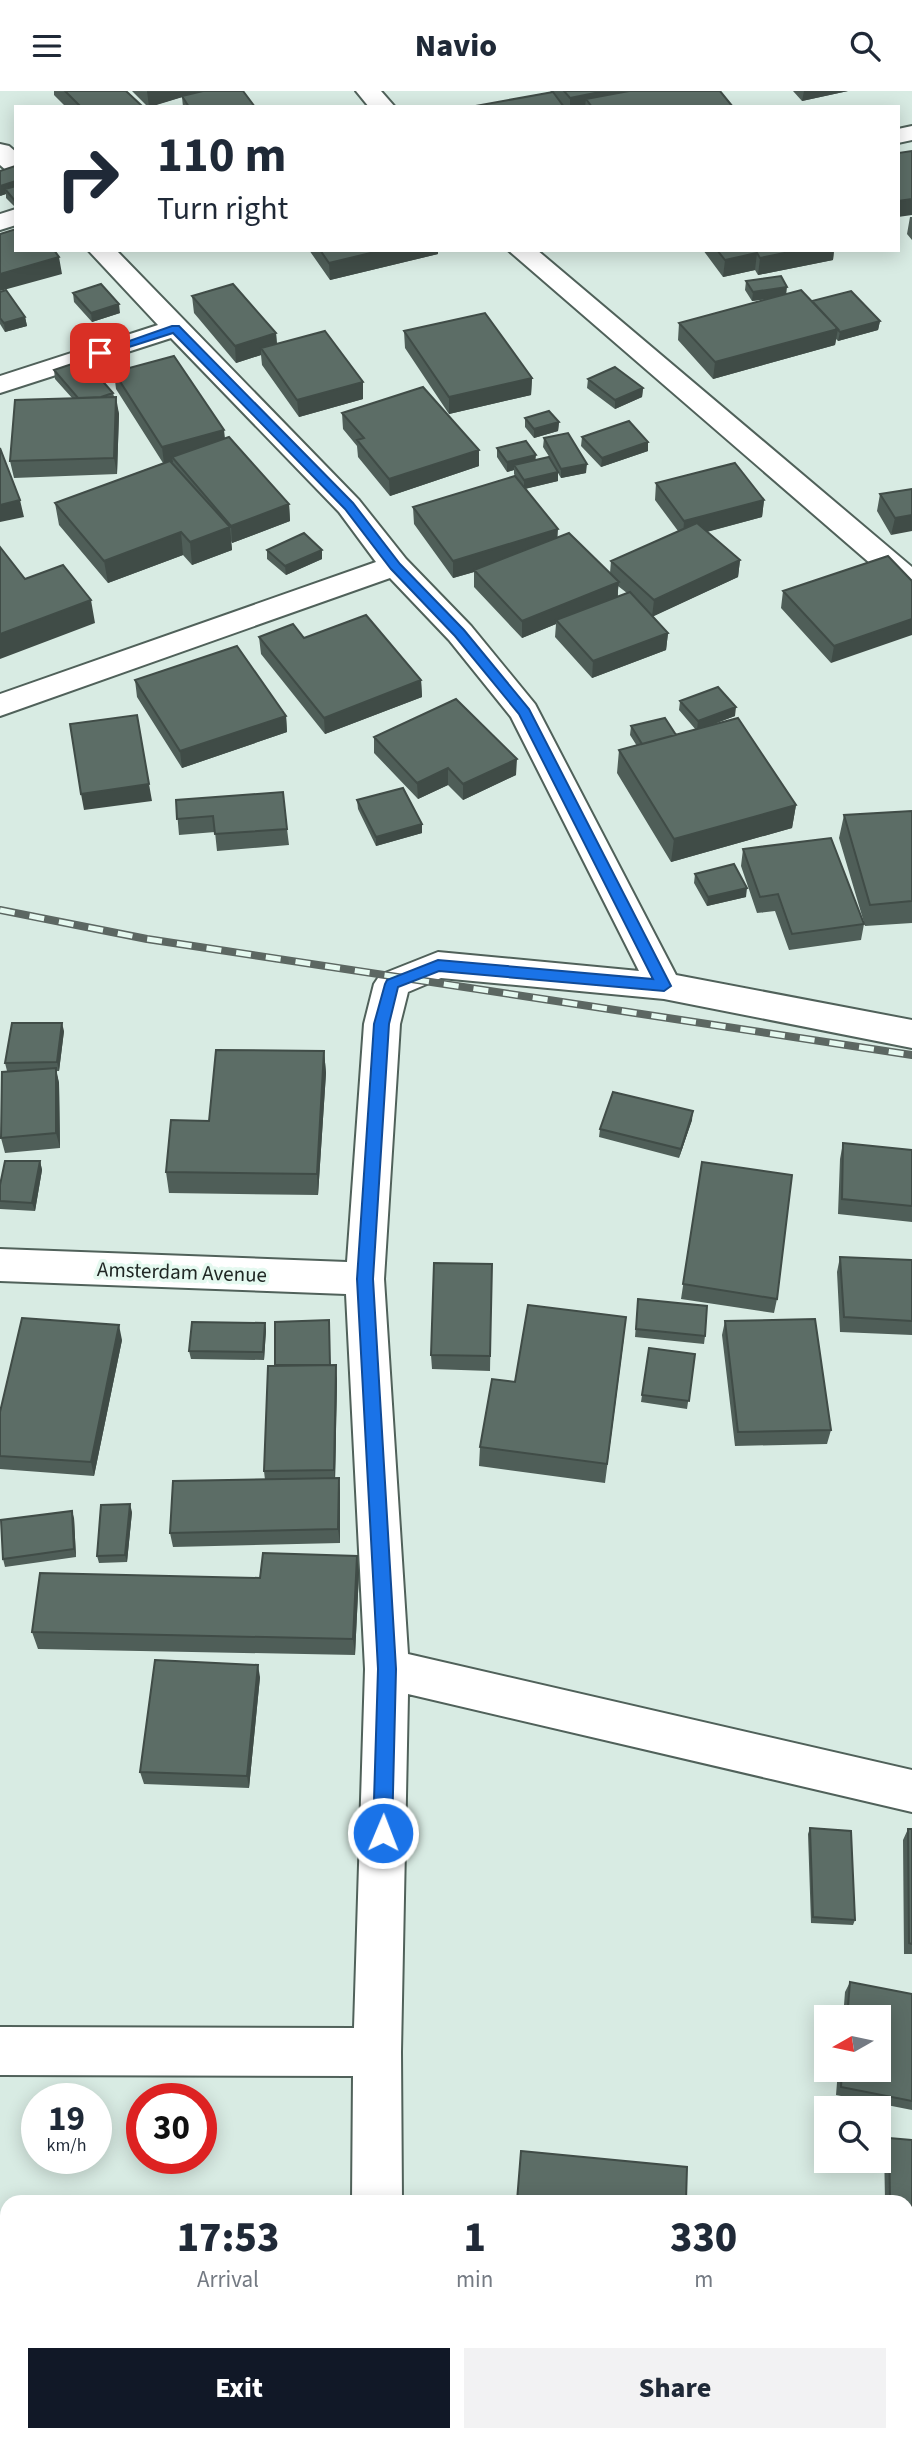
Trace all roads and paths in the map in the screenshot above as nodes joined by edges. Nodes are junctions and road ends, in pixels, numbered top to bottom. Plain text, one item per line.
1 (368, 91) edge
2 (381, 105) edge
3 (0, 151) edge
4 (14, 164) edge
5 (103, 252) edge
6 (523, 252) edge
7 (176, 328) junction
8 (0, 385) edge
9 (396, 566) junction
10 (912, 583) edge
11 (0, 705) edge
12 (664, 986) junction
13 (912, 1034) edge
14 (0, 1265) edge
15 (365, 1279) junction
16 (387, 1669) junction
17 (912, 1791) edge
18 (0, 2051) edge
19 (377, 2052) junction
20 (377, 2195) edge

1 - 2 street
3 - 4 street
5 - 7 street
6 - 10 street
7 - 8 street
7 - 9 street
9 - 11 street
9 - 12 street
12 - 13 street
12 - 15 street
14 - 15 street, Amsterdam Avenue
15 - 16 street
16 - 17 street
16 - 19 street
18 - 19 street
19 - 20 street

